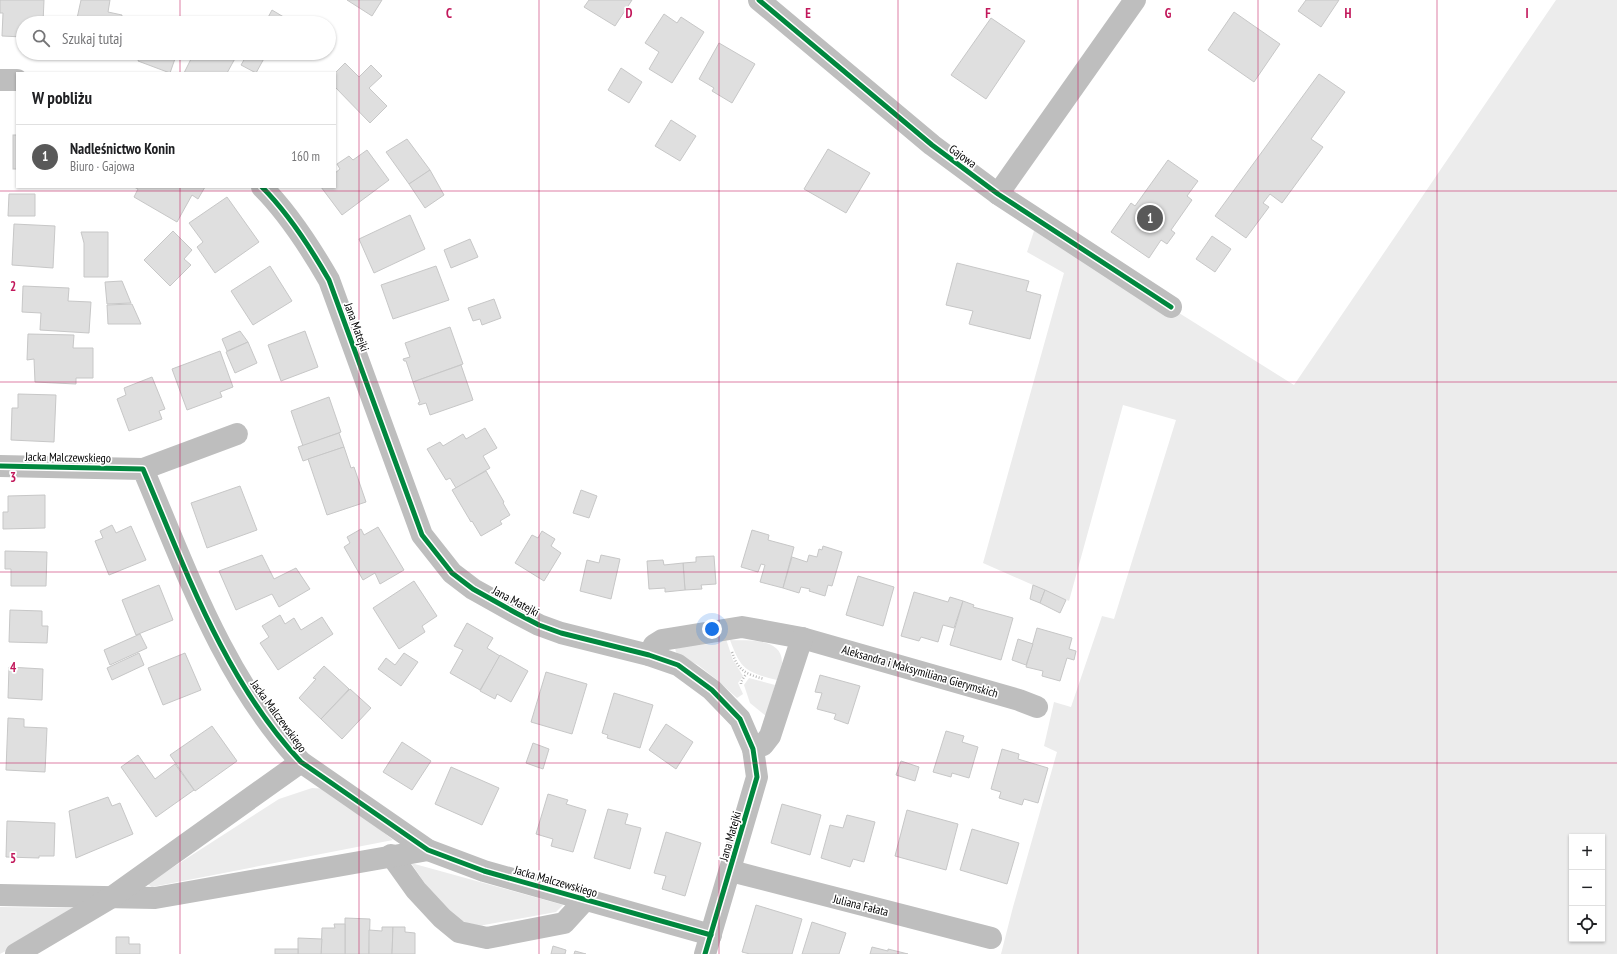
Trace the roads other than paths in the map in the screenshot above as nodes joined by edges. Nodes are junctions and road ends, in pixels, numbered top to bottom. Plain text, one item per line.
1 (759, 0) edge
2 (1135, 0) edge
3 (0, 80) edge
4 (16, 80) edge
5 (263, 188) edge
6 (998, 194) junction
7 (1171, 307) dead end
8 (237, 434) dead end
9 (0, 466) edge
10 (143, 469) junction
11 (802, 638) junction
12 (649, 655) junction
13 (1037, 707) dead end
14 (753, 749) junction
15 (301, 762) junction
16 (428, 850) junction
17 (392, 855) junction
18 (731, 871) junction
19 (0, 895) edge
20 (112, 898) junction
21 (585, 900) junction
22 (991, 938) dead end
23 (708, 945) edge
24 (16, 954) edge

1 - 6 street, Gajowa
2 - 6 street
3 - 4 street
5 - 12 street, Jana Matejki
6 - 7 street, Gajowa
8 - 10 street, Jacka Malczewskiego
9 - 10 street, Jacka Malczewskiego
10 - 15 street, Jacka Malczewskiego
11 - 12 street
11 - 13 street, Aleksandra i Maksymiliana Gierymskich
11 - 14 street
12 - 14 street, Jana Matejki
14 - 18 street, Jana Matejki
15 - 16 street, Jacka Malczewskiego
15 - 20 street, Jacka Malczewskiego
16 - 17 street, Jacka Malczewskiego
16 - 21 street, Jacka Malczewskiego
17 - 20 street, Jacka Malczewskiego
17 - 21 street
18 - 22 street, Juliana Fałata
18 - 23 street, Jana Matejki
19 - 20 street, Jacka Malczewskiego
20 - 24 street
21 - 23 street, Jacka Malczewskiego

